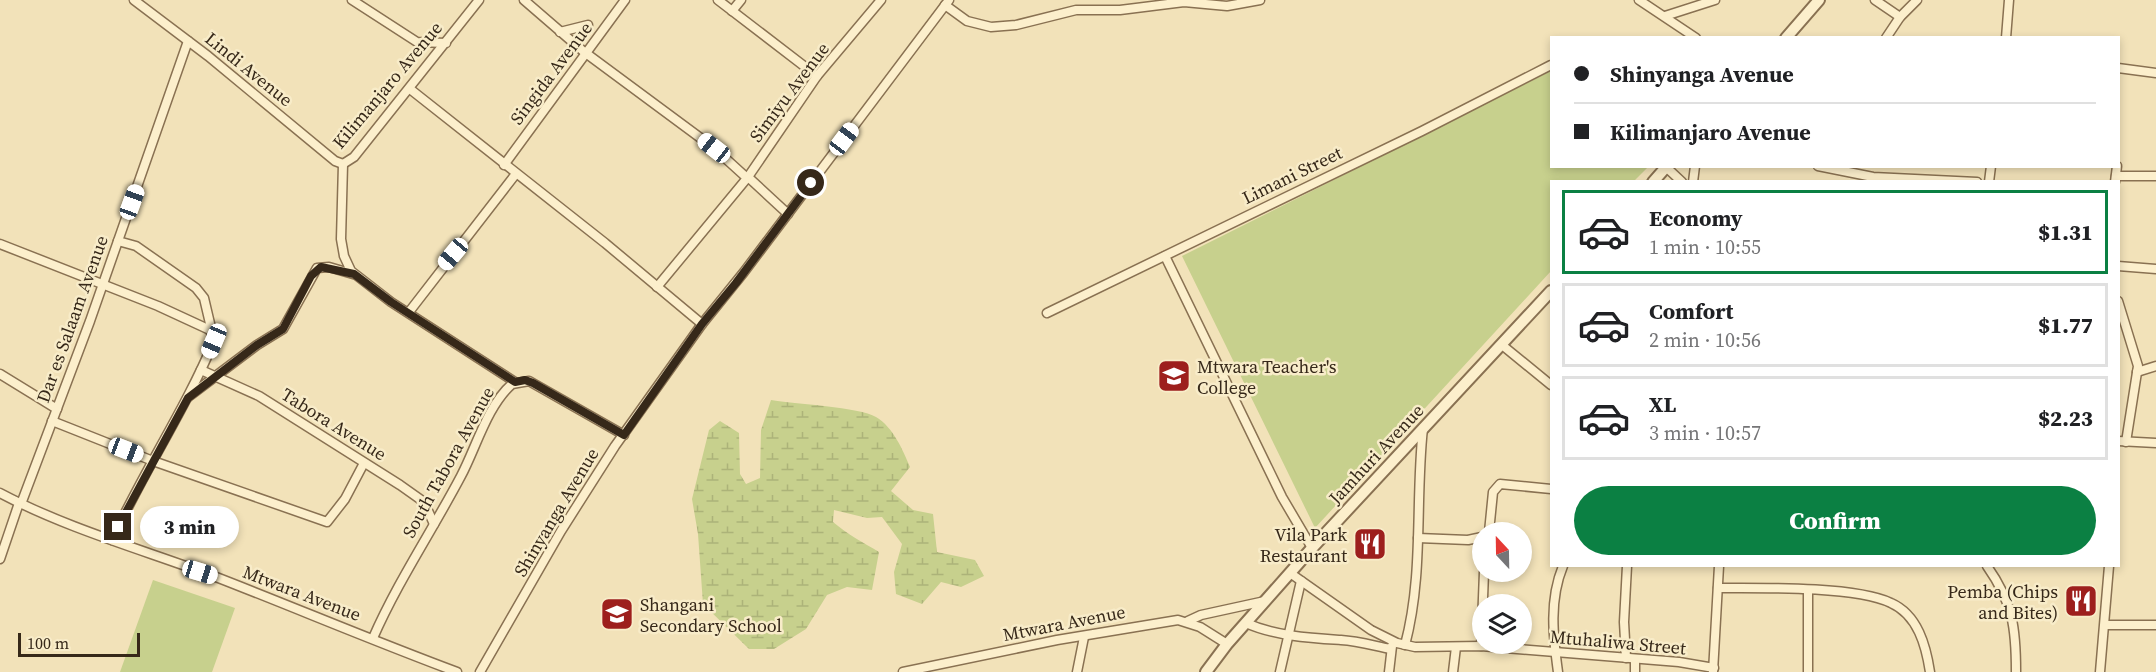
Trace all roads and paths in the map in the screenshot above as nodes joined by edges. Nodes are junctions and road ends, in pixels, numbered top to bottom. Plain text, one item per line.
1 (352, 0) edge
2 (479, 0) edge
3 (524, 0) edge
4 (625, 0) edge
5 (718, 0) edge
6 (741, 0) edge
7 (881, 0) edge
8 (1082, 0) edge
9 (1260, 0) edge
10 (1638, 0) edge
11 (1715, 0) edge
12 (1819, 0) edge
13 (1875, 0) edge
14 (1917, 0) edge
15 (2009, 0) edge
16 (140, 1) edge
17 (947, 2) edge
18 (1076, 10) junction
19 (732, 11) junction
20 (1665, 16) junction
21 (1900, 17) junction
22 (588, 25) dead end
23 (560, 32) junction
24 (1693, 36) edge
25 (1788, 36) edge
26 (1887, 36) edge
27 (2006, 36) edge
28 (188, 41) junction
29 (446, 43) junction
30 (587, 53) junction
31 (1550, 66) edge
32 (2120, 68) edge
33 (2156, 73) edge
34 (817, 76) junction
35 (410, 89) junction
36 (343, 164) junction
37 (504, 165) junction
38 (1666, 168) edge
39 (1668, 168) edge
40 (1827, 168) edge
41 (1853, 174) edge
42 (515, 175) junction
43 (2116, 175) edge
44 (2156, 177) edge
45 (748, 178) junction
46 (1655, 180) edge
47 (1680, 180) edge
48 (1946, 180) edge
49 (788, 214) junction
50 (118, 241) junction
51 (0, 244) edge
52 (1165, 256) junction
53 (2120, 266) edge
54 (2156, 269) edge
55 (354, 274) junction
56 (103, 284) junction
57 (657, 287) junction
58 (1550, 292) edge
59 (2120, 307) edge
60 (409, 312) junction
61 (1047, 313) dead end
62 (702, 324) junction
63 (212, 332) junction
64 (1502, 345) junction
65 (2156, 366) edge
66 (201, 370) junction
67 (2137, 372) junction
68 (0, 374) edge
69 (217, 376) junction
70 (515, 382) junction
71 (1550, 385) edge
72 (188, 398) junction
73 (57, 410) junction
74 (52, 421) junction
75 (1423, 428) junction
76 (624, 435) junction
77 (2122, 442) edge
78 (2156, 443) edge
79 (153, 461) junction
80 (364, 463) junction
81 (1550, 489) edge
82 (0, 493) edge
83 (20, 504) junction
84 (1490, 522) edge
85 (434, 524) junction
86 (1418, 538) junction
87 (1472, 539) edge
88 (112, 540) junction
89 (1312, 548) junction
90 (0, 559) edge
91 (1563, 567) edge
92 (1627, 567) edge
93 (1719, 567) edge
94 (1988, 567) edge
95 (2109, 567) edge
96 (1290, 573) junction
97 (1301, 581) junction
98 (1718, 588) junction
99 (1808, 590) junction
100 (1265, 601) junction
101 (1188, 621) junction
102 (1246, 623) junction
103 (2106, 625) junction
104 (2156, 625) edge
105 (1288, 634) junction
106 (1084, 637) junction
107 (373, 638) junction
108 (1227, 644) junction
109 (1393, 645) junction
110 (1405, 645) junction
111 (1472, 646) edge
112 (1456, 647) junction
113 (1532, 651) edge
114 (1555, 653) junction
115 (1631, 658) junction
116 (938, 669) edge
117 (1713, 670) edge
118 (457, 672) edge
119 (480, 672) edge
120 (903, 672) edge
121 (1077, 672) edge
122 (1206, 672) edge
123 (1280, 672) edge
124 (1389, 672) edge
125 (1453, 672) edge
126 (1558, 672) edge
127 (1635, 672) edge
128 (1808, 672) edge
129 (1930, 672) edge
130 (2016, 672) edge
131 (2100, 672) edge

1 - 29 street
2 - 29 street, Kilimanjaro Avenue
3 - 23 street
4 - 30 street, Singida Avenue
5 - 19 street
6 - 19 street
7 - 34 street, Simiyu Avenue
8 - 18 street
9 - 18 street
10 - 20 street
11 - 20 street
12 - 25 street
13 - 21 street
14 - 21 street
15 - 27 street
16 - 28 street, Lindi Avenue
17 - 18 street
17 - 49 street, Shinyanga Avenue
19 - 34 street
20 - 24 street
21 - 26 street
22 - 23 street
23 - 30 street
28 - 36 street, Lindi Avenue
28 - 50 street, Dar es Salaam Avenue
29 - 35 street, Kilimanjaro Avenue
30 - 37 street, Singida Avenue
30 - 45 street
31 - 52 street, Limani Street
32 - 33 street
34 - 45 street, Simiyu Avenue
35 - 36 street, Kilimanjaro Avenue
35 - 37 street
36 - 55 street
37 - 42 street
38 - 46 street
39 - 47 street
40 - 41 street
41 - 48 street
42 - 57 street
42 - 60 street
43 - 44 street
45 - 49 street
45 - 57 street, Simiyu Avenue
49 - 62 street, Shinyanga Avenue
50 - 56 street, Dar es Salaam Avenue
50 - 63 street
51 - 56 street
52 - 61 street, Limani Street
52 - 89 street
53 - 54 street
55 - 60 street
55 - 69 street
56 - 63 street
56 - 73 street, Dar es Salaam Avenue
57 - 62 street
58 - 64 street, Jamhuri Avenue
59 - 67 street
60 - 70 street
62 - 76 street, Shinyanga Avenue
63 - 66 street
64 - 71 street
64 - 75 street, Jamhuri Avenue
65 - 67 street
66 - 69 street, Tabora Avenue
66 - 72 street
67 - 77 street
68 - 73 street
69 - 72 street
69 - 80 street, Tabora Avenue
70 - 76 street, South Tabora Avenue
70 - 85 street, South Tabora Avenue
72 - 79 street
73 - 74 street, Dar es Salaam Avenue
74 - 79 street
74 - 83 street, Dar es Salaam Avenue
75 - 86 street
75 - 89 street, Jamhuri Avenue
76 - 119 street, Shinyanga Avenue
77 - 78 street
79 - 80 street
79 - 88 street
80 - 85 street, Tabora Avenue
81 - 84 street
82 - 83 street, Mtwara Avenue
83 - 88 street, Mtwara Avenue
83 - 90 street, Dar es Salaam Avenue
85 - 107 street, South Tabora Avenue
86 - 87 street
86 - 110 street
88 - 107 street, Mtwara Avenue
89 - 96 street, Jamhuri Avenue
91 - 114 street
92 - 115 street
93 - 98 street
94 - 130 street
95 - 103 street
96 - 97 street, Mtuhaliwa Street
96 - 100 street, Jamhuri Avenue
97 - 105 street
97 - 109 street, Mtuhaliwa Street
98 - 99 street
98 - 117 street
99 - 128 street
99 - 129 street
100 - 101 street, Mtwara Avenue
100 - 102 street, Jamhuri Avenue
101 - 106 street, Mtwara Avenue
101 - 108 street
102 - 105 street
102 - 108 street, Jamhuri Avenue
103 - 104 street
103 - 131 street
105 - 109 street
105 - 123 street
106 - 116 street, Mtwara Avenue
106 - 121 street
107 - 118 street, Mtwara Avenue
108 - 122 street, Jamhuri Avenue
109 - 110 street, Mtuhaliwa Street
109 - 124 street
110 - 112 street, Mtuhaliwa Street
111 - 112 street, Mtuhaliwa Street
112 - 125 street
113 - 114 street, Mtuhaliwa Street
114 - 115 street, Mtuhaliwa Street
114 - 126 street
115 - 117 street, Mtuhaliwa Street
115 - 127 street
116 - 120 street, Mtwara Avenue

